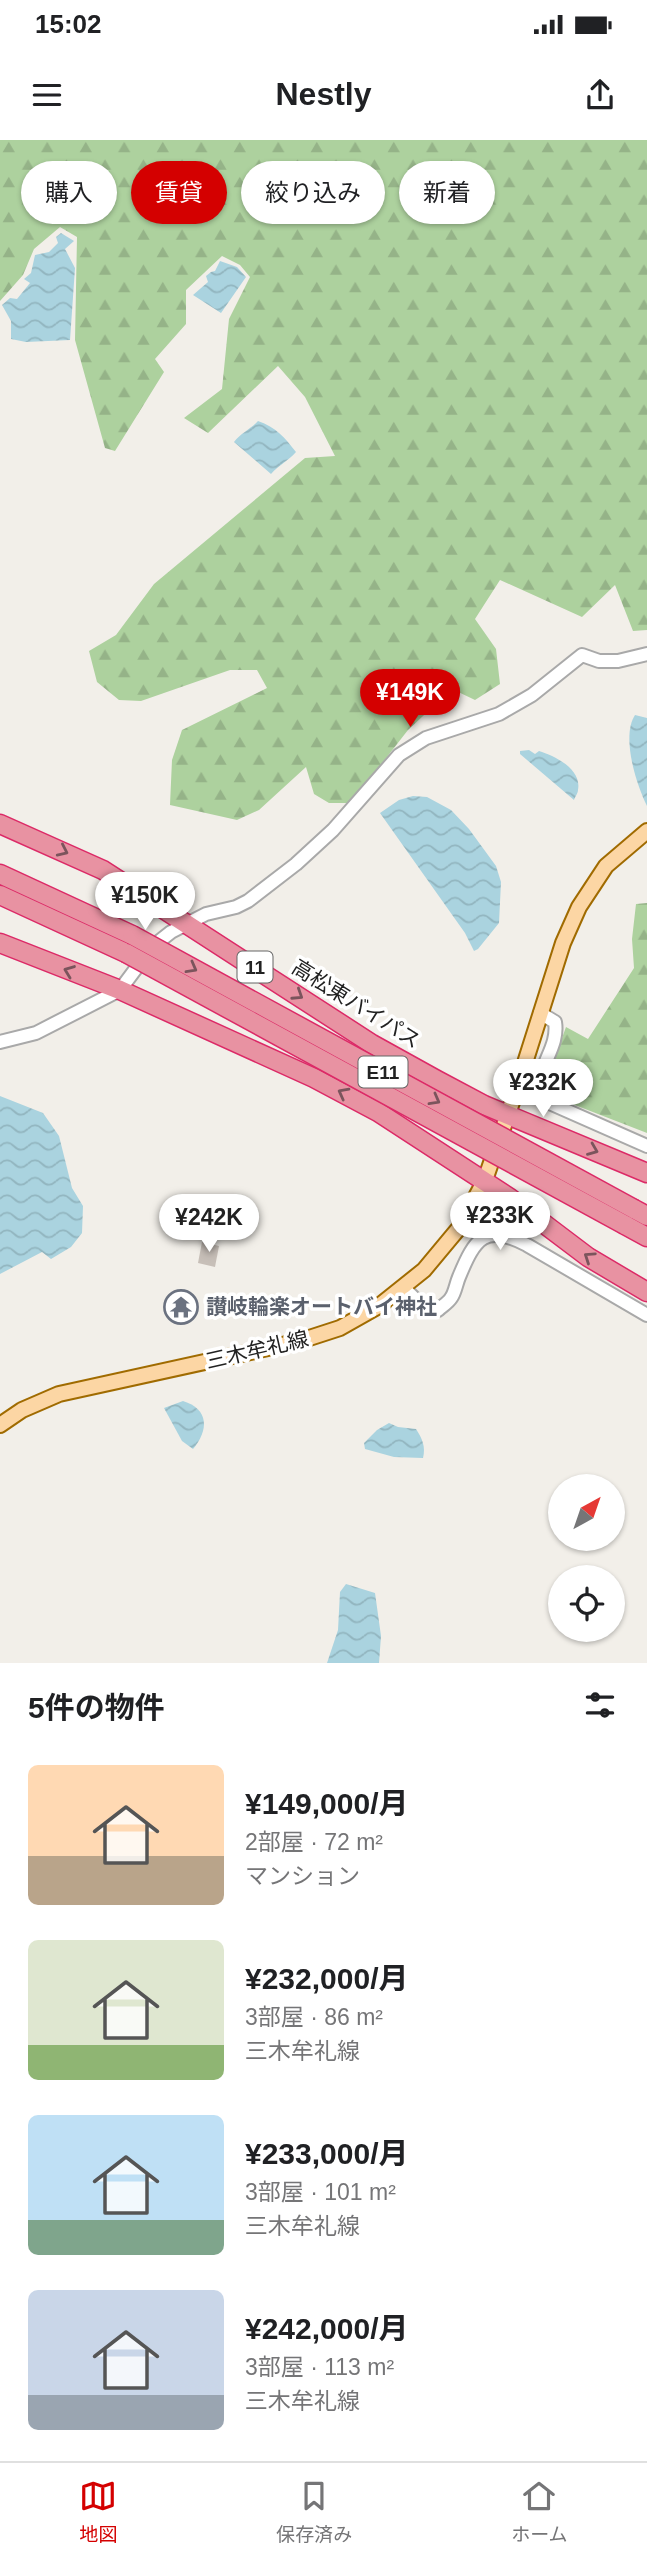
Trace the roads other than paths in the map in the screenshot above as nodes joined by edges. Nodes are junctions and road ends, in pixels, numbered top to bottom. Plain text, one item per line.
1 (647, 654) edge
2 (0, 824) edge
3 (647, 831) edge
4 (0, 874) edge
5 (0, 895) edge
6 (189, 924) junction
7 (0, 943) edge
8 (120, 990) junction
9 (540, 1013) junction
10 (0, 1042) edge
11 (508, 1115) junction
12 (647, 1146) edge
13 (647, 1173) edge
14 (485, 1180) junction
15 (635, 1216) edge
16 (647, 1237) edge
17 (404, 1288) junction
18 (647, 1292) edge
19 (647, 1315) edge
20 (0, 1425) edge

1 - 6 street
2 -> 6 highway, 高松東バイパス / 11
3 - 9 main road, 三木牟礼線
4 -> 15 highway, E11, bridge
5 - 15 highway, E11, bridge
6 - 8 street
6 -> 11 highway, 高松東バイパス / 11
8 -> 7 highway
8 - 10 street
14 -> 8 highway
9 - 11 main road, 三木牟礼線
9 - 12 street
11 -> 13 highway, 高松東バイパス
11 - 14 main road, 三木牟礼線
14 - 17 main road, 三木牟礼線
18 -> 14 highway
15 - 16 highway, E11
17 - 19 street
17 - 20 main road, 三木牟礼線

